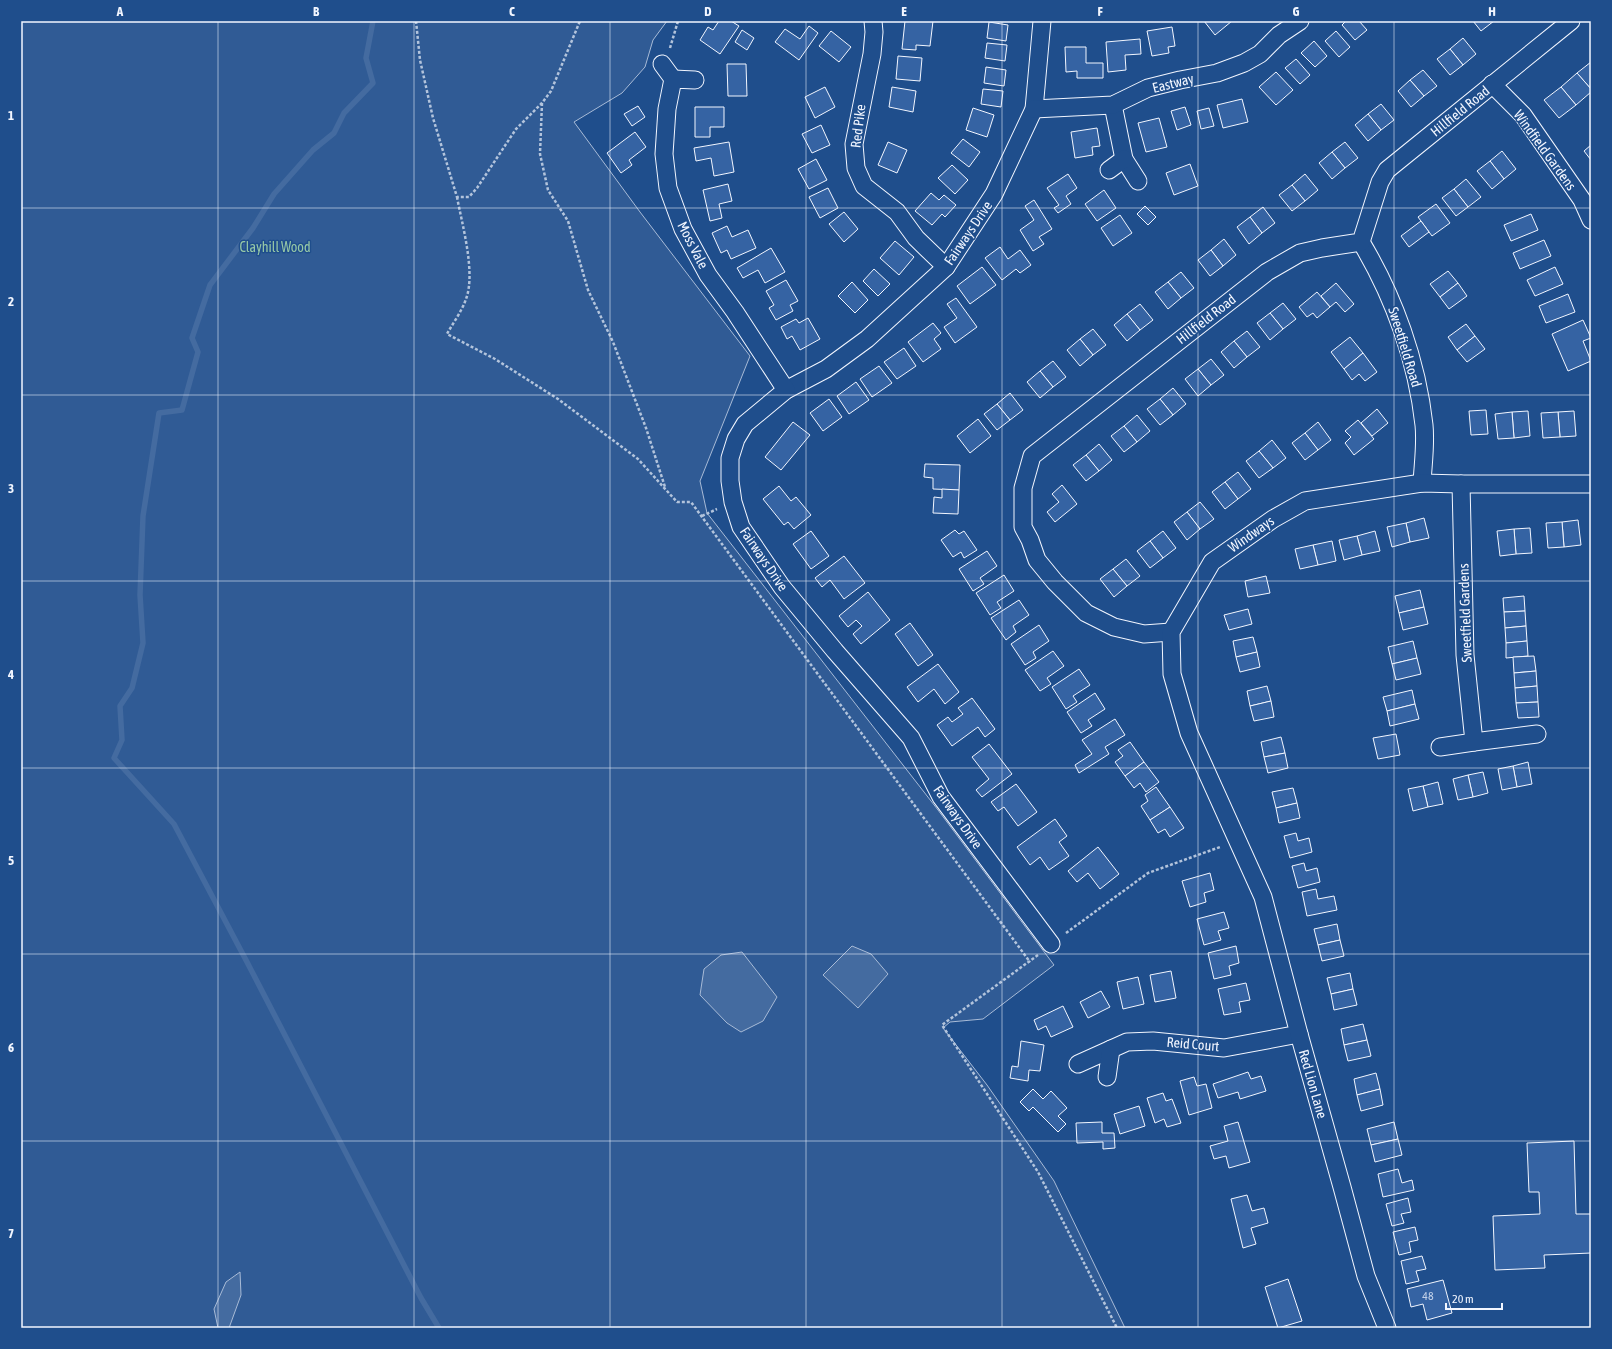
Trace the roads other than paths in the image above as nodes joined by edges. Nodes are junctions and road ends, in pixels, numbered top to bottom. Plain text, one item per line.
1 (873, 21) edge
2 (1042, 21) edge
3 (1300, 21) edge
4 (1570, 21) edge
5 (662, 64) road end
6 (673, 79) junction
7 (695, 80) dead end
8 (1492, 84) junction
9 (1113, 105) junction
10 (1034, 109) junction
11 (1124, 159) junction
12 (1109, 170) dead end
13 (1138, 181) dead end
14 (1591, 220) edge
15 (1361, 242) junction
16 (946, 267) junction
17 (786, 390) junction
18 (1422, 483) junction
19 (1461, 484) junction
20 (1591, 484) edge
21 (1171, 632) junction
22 (1537, 734) dead end
23 (1474, 742) junction
24 (1440, 746) dead end
25 (1051, 944) road end
26 (1299, 1034) junction
27 (1111, 1049) junction
28 (1078, 1064) dead end
29 (1107, 1077) dead end
30 (1387, 1328) edge

1 - 16 street, Red Pike
2 - 10 street, Fairways Drive
3 - 9 street, Eastway
4 - 8 street, Hillfield Road
5 - 6 street
6 - 7 street
6 - 17 street, Moss Vale
8 - 14 street, Windfield Gardens
8 - 15 street, Hillfield Road
9 - 10 street, Eastway
9 - 11 street
10 - 16 street, Fairways Drive
11 - 12 street
11 - 13 street
15 - 18 street, Sweetfield Road
15 - 21 street, Hillfield Road
16 - 17 street, Fairways Drive
17 - 25 street, Fairways Drive
18 - 19 street, Windways
18 - 21 street, Windways
19 - 20 street, Windways
19 - 23 street, Sweetfield Gardens
21 - 26 street, Red Lion Lane
22 - 23 street
23 - 24 street
26 - 27 street, Reid Court
26 - 30 street, Red Lion Lane
27 - 28 street, Reid Court
27 - 29 street

